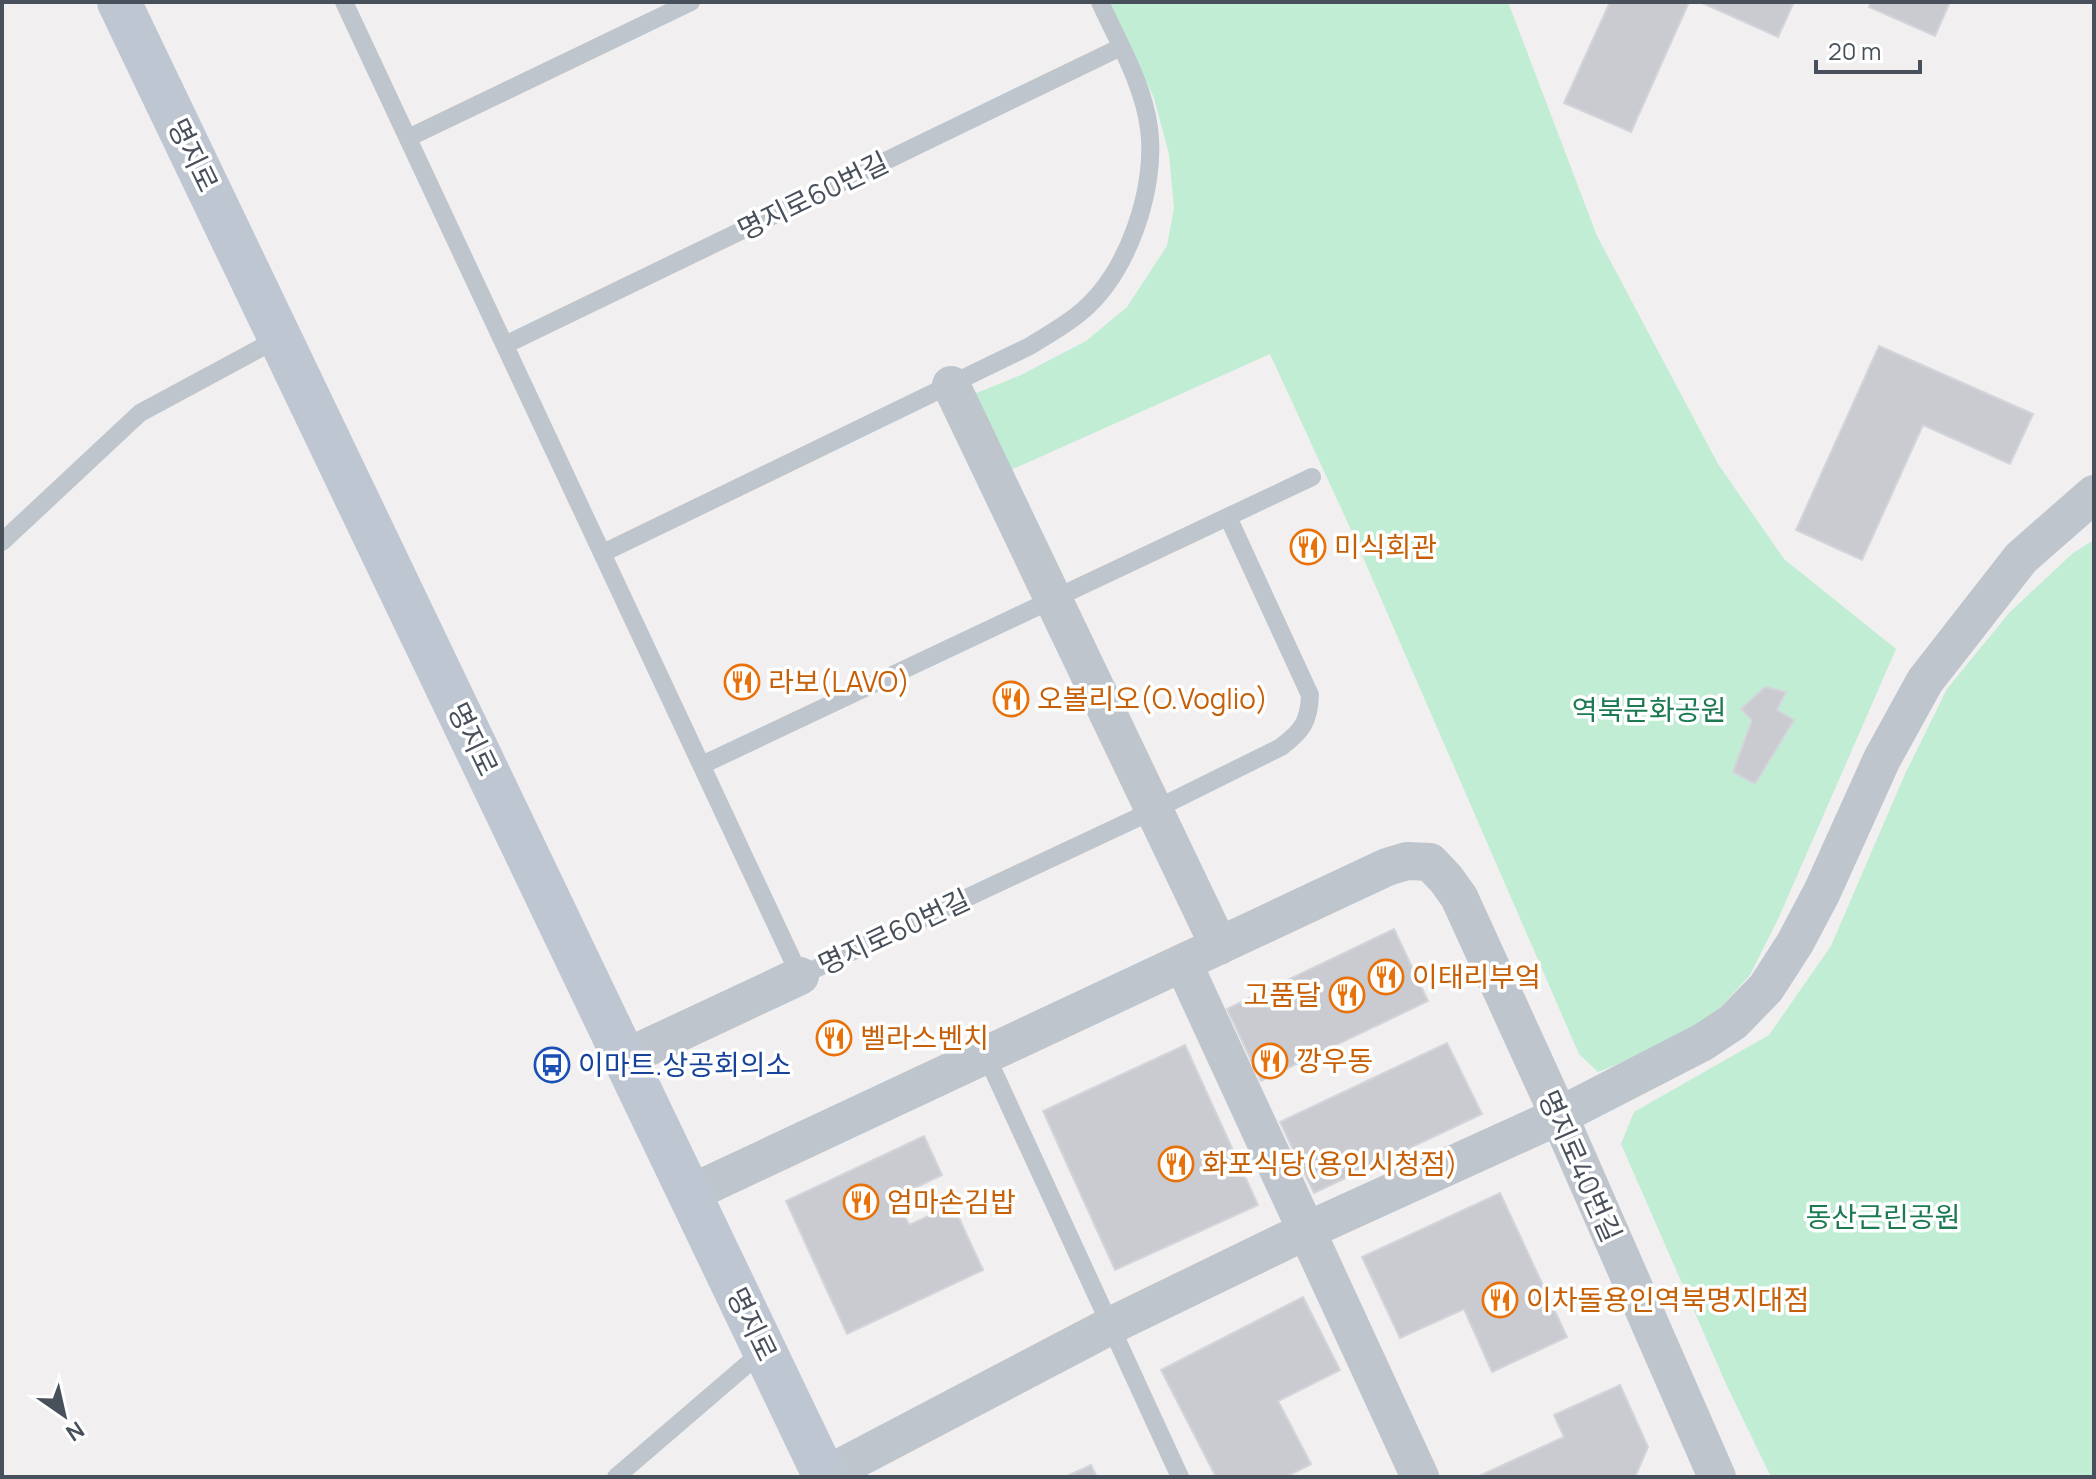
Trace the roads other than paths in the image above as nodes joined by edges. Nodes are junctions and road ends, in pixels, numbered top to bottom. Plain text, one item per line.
1 (119, 2) edge
2 (344, 2) edge
3 (691, 2) edge
4 (1100, 2) edge
5 (1121, 47) junction
6 (408, 138) junction
7 (281, 337) junction
8 (505, 345) junction
9 (951, 385) junction
10 (1312, 477) dead end
11 (2094, 494) edge
12 (1228, 517) junction
13 (2, 542) edge
14 (603, 553) junction
15 (1053, 599) junction
16 (702, 765) junction
17 (1154, 810) junction
18 (1219, 946) junction
19 (1183, 963) junction
20 (800, 976) junction
21 (986, 1055) junction
22 (625, 1058) junction
23 (1559, 1116) junction
24 (689, 1194) junction
25 (1306, 1231) junction
26 (1110, 1326) junction
27 (764, 1350) junction
28 (616, 1477) edge
29 (824, 1477) edge
30 (1180, 1477) edge
31 (1420, 1477) edge
32 (1717, 1477) edge

1 - 7 main road, 명지로
2 - 6 lane, 명지로60번길
3 - 6 lane
4 - 5 lane
5 - 8 lane, 명지로60번길
5 - 9 lane
6 - 8 lane, 명지로60번길
7 - 13 lane
7 - 22 main road, 명지로
8 - 14 lane, 명지로60번길
9 - 14 lane
9 - 15 street
10 - 12 lane
11 - 23 street
12 - 15 lane
12 - 17 lane, 명지로60번길
14 - 16 lane, 명지로60번길
15 - 16 lane
15 - 17 street
16 - 20 lane, 명지로60번길
17 - 18 street
17 - 20 lane, 명지로60번길
18 - 19 street
18 - 23 street, 명지로40번길
19 - 21 street
19 - 25 street
20 - 22 street
21 - 24 street
21 - 26 lane
22 - 24 main road, 명지로
23 - 25 street
23 - 32 street, 명지로40번길
24 - 27 main road, 명지로
25 - 26 street
25 - 31 street
26 - 29 street
26 - 30 lane
27 - 28 lane
27 - 29 main road, 명지로

